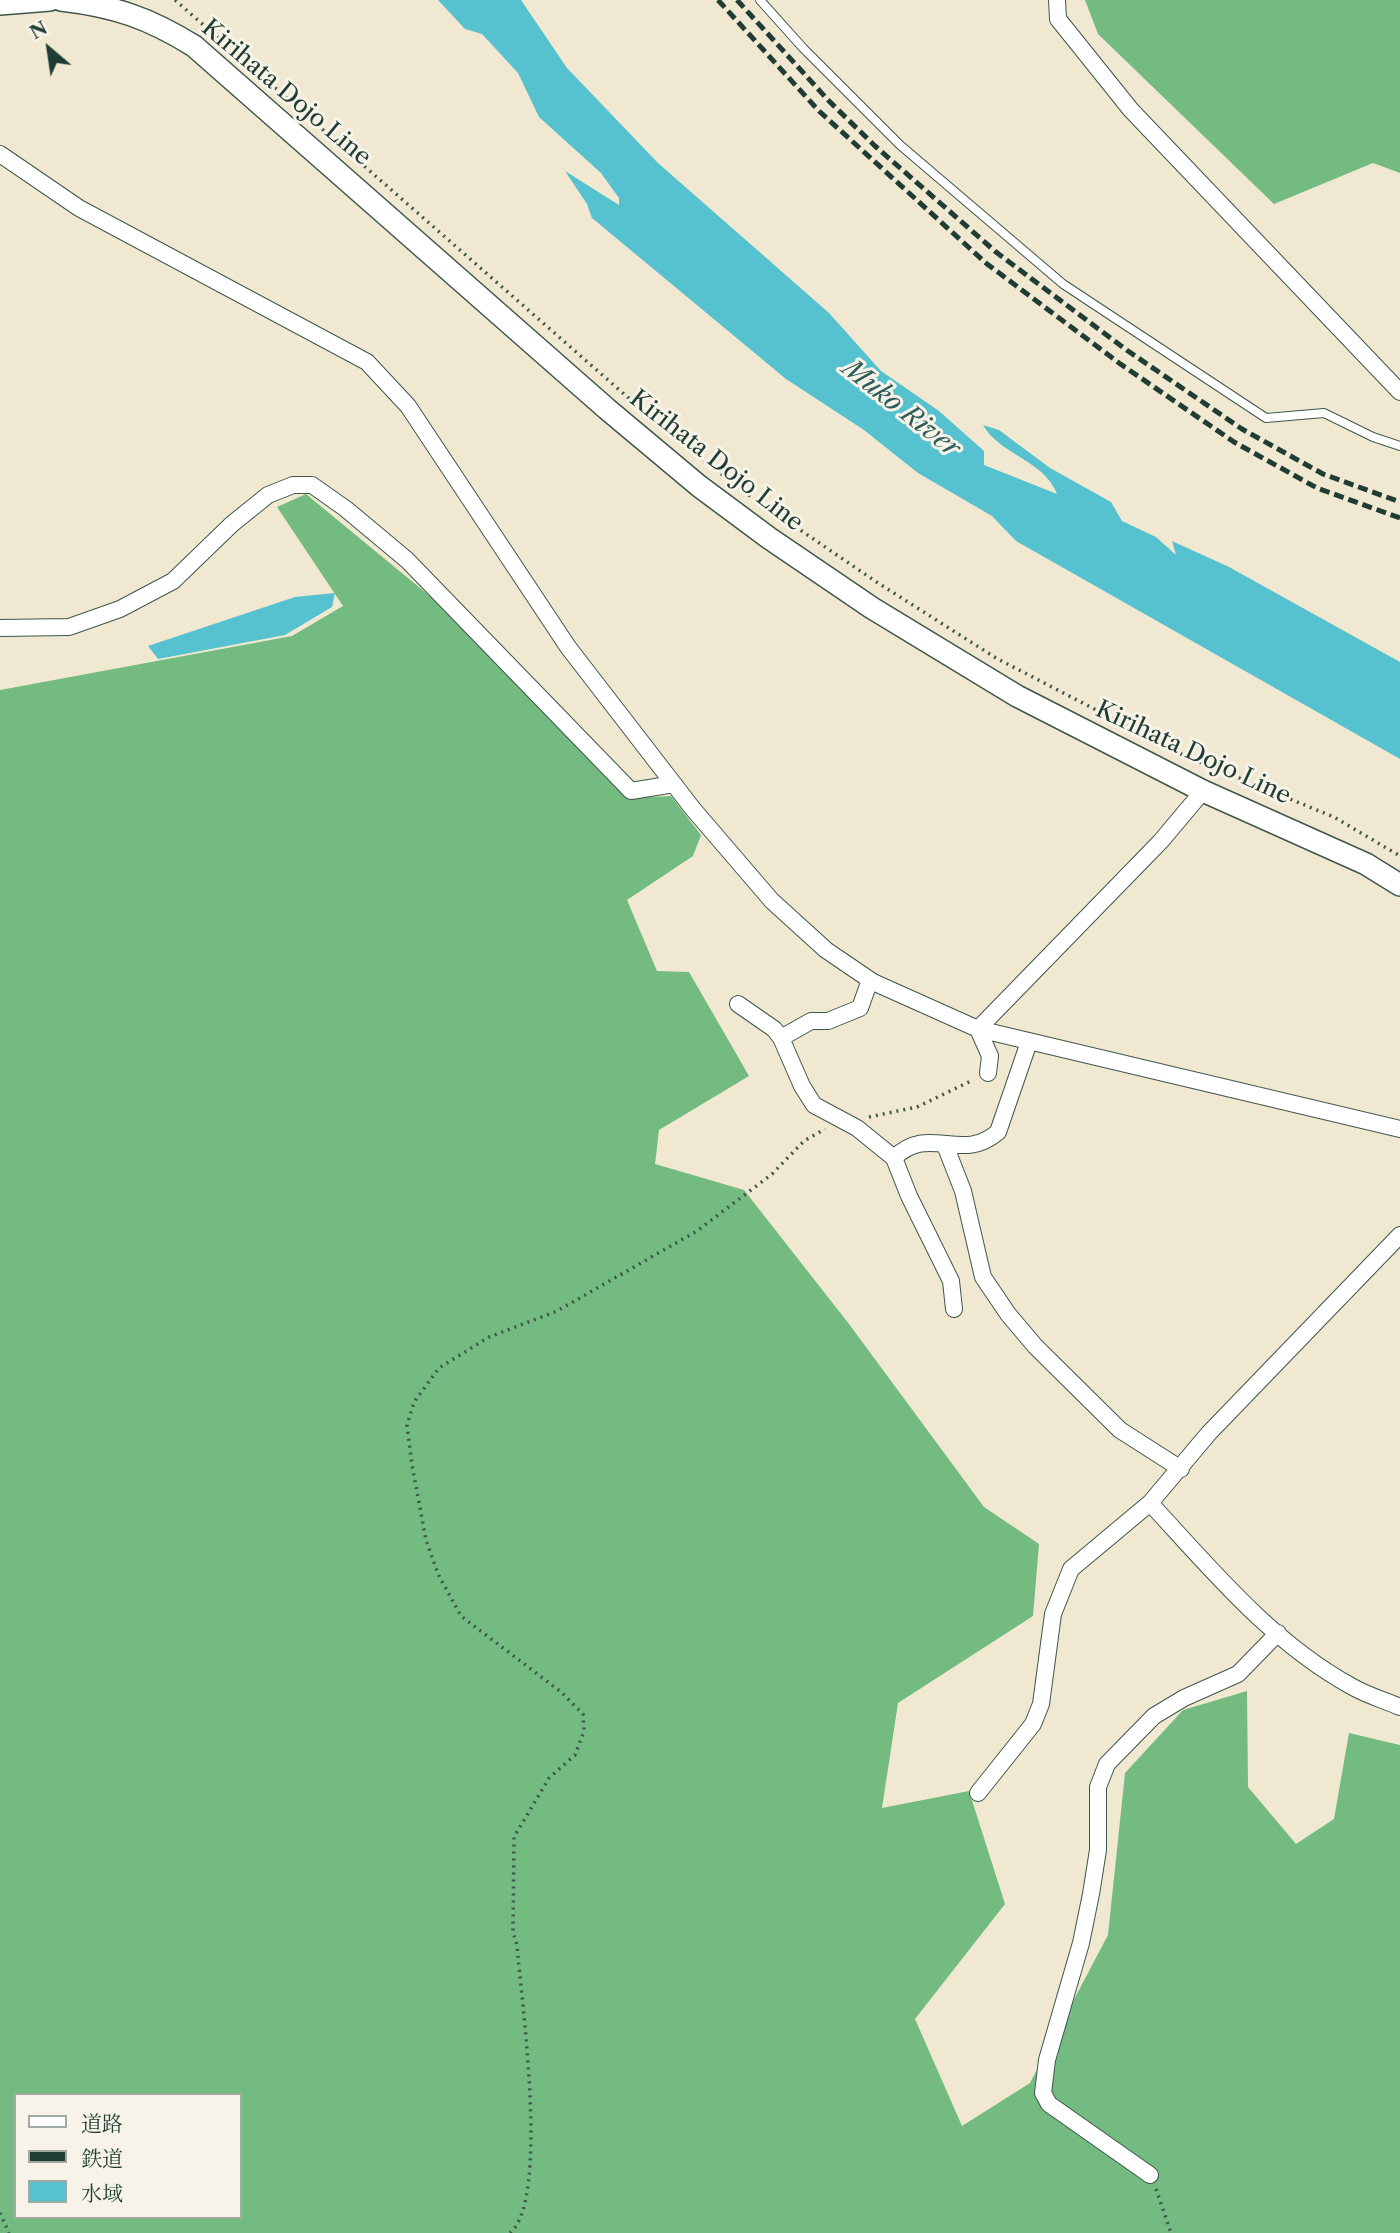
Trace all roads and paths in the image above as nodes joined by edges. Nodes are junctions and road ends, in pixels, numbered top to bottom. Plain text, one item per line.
1 (50, 0) edge
2 (61, 0) edge
3 (175, 0) edge
4 (760, 0) edge
5 (1058, 0) edge
6 (0, 4) edge
7 (0, 153) edge
8 (1400, 392) edge
9 (1400, 446) edge
10 (0, 628) edge
11 (674, 784) junction
12 (1203, 791) junction
13 (1400, 856) edge
14 (1400, 885) edge
15 (870, 980) junction
16 (738, 1004) dead end
17 (978, 1029) junction
18 (781, 1038) junction
19 (1028, 1042) junction
20 (988, 1073) joint
21 (864, 1118) dead end
22 (826, 1129) dead end
23 (1396, 1132) edge
24 (945, 1145) junction
25 (894, 1158) junction
26 (1400, 1235) edge
27 (954, 1309) dead end
28 (1181, 1469) junction
29 (1150, 1503) junction
30 (1278, 1633) junction
31 (1400, 1707) edge
32 (978, 1793) dead end
33 (1150, 2175) joint
34 (0, 2213) edge
35 (9, 2233) edge
36 (510, 2233) edge
37 (1171, 2233) edge

1 - 6 main road
2 - 12 main road, Kirihata Dojo Line
3 - 13 path
4 - 9 lane
5 - 8 street
7 - 11 street
10 - 11 street
11 - 15 street
12 - 14 main road, Kirihata Dojo Line
12 - 17 street
15 - 17 street
15 - 18 street
16 - 18 street
17 - 19 street
17 - 20 street
18 - 25 street
19 - 23 street
19 - 24 street
20 - 21 path
22 - 36 path
24 - 25 street
24 - 28 street
25 - 27 street
26 - 28 street
28 - 29 street
29 - 30 street
29 - 32 street
30 - 31 street
30 - 33 street
33 - 37 path
34 - 35 path

